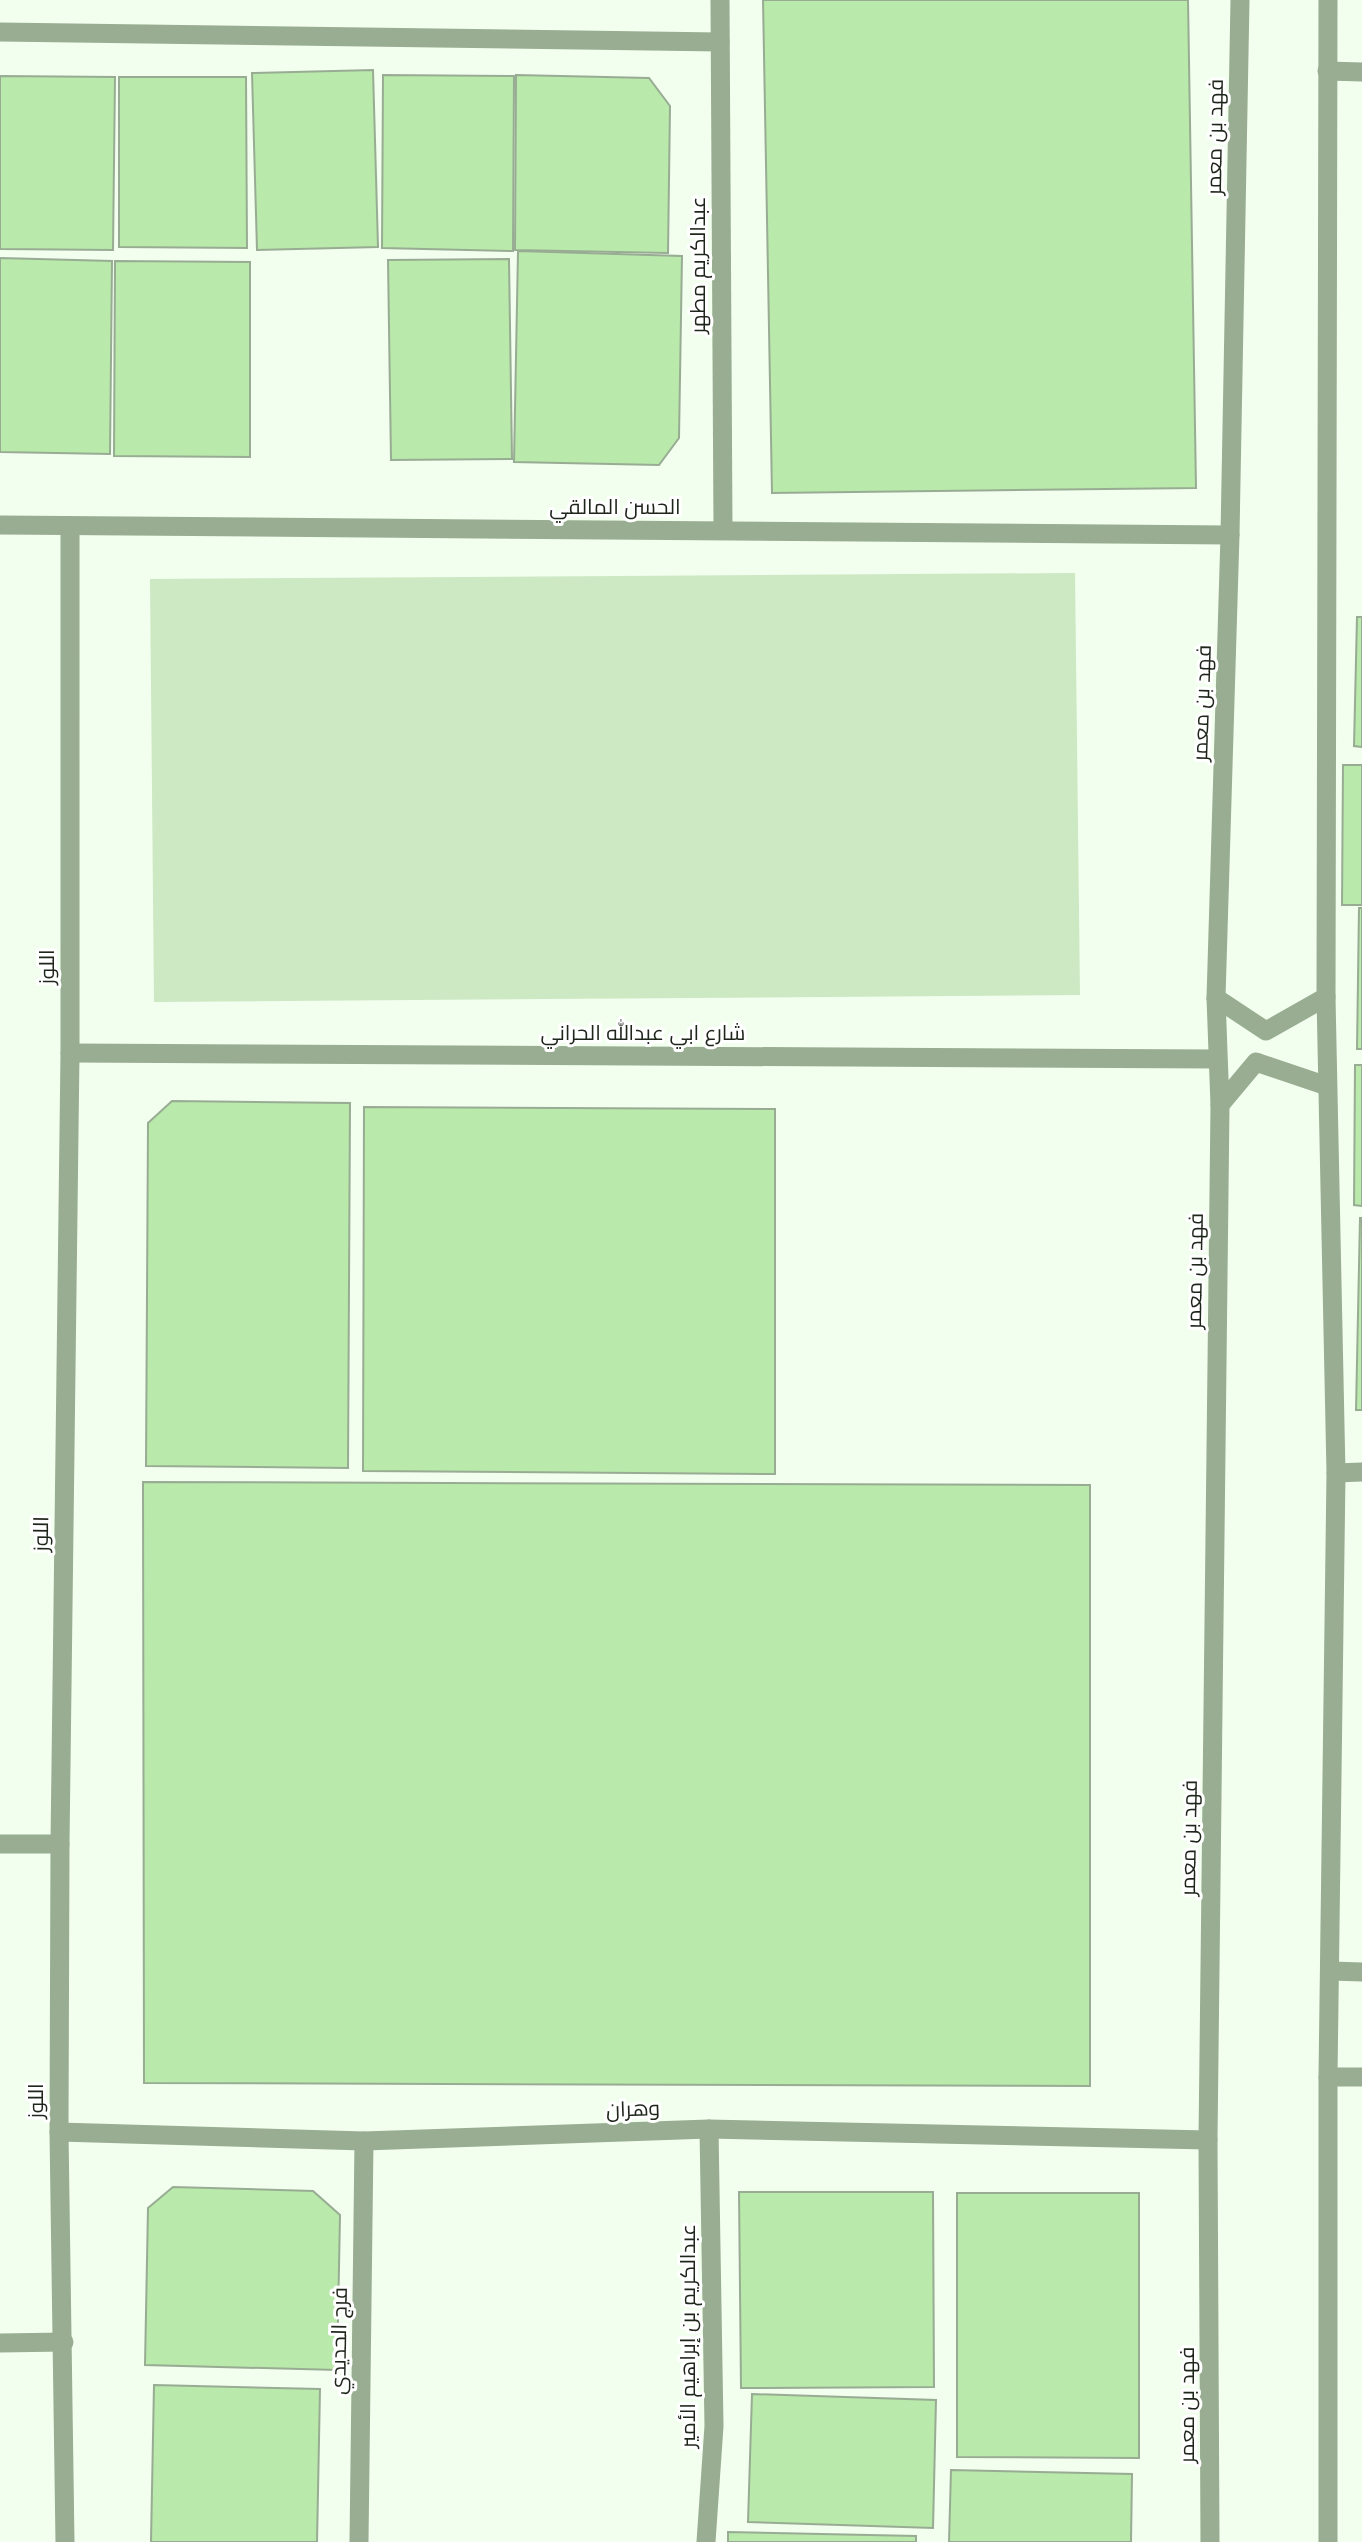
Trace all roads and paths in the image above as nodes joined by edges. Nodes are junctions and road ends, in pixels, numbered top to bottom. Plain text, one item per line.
1 (720, 0) edge
2 (1240, 0) edge
3 (1328, 0) edge
4 (0, 32) edge
5 (720, 43) junction
6 (1328, 71) junction
7 (1362, 72) edge
8 (0, 525) edge
9 (70, 526) junction
10 (723, 530) junction
11 (1230, 535) junction
12 (1326, 997) junction
13 (1216, 998) junction
14 (69, 1053) junction
15 (1217, 1059) junction
16 (1326, 1086) junction
17 (1220, 1105) junction
18 (1362, 1472) edge
19 (1336, 1473) junction
20 (0, 1844) edge
21 (60, 1844) junction
22 (1331, 1971) junction
23 (1362, 1972) edge
24 (1328, 2077) junction
25 (1362, 2077) edge
26 (709, 2129) junction
27 (59, 2132) junction
28 (1208, 2140) junction
29 (364, 2141) junction
30 (64, 2342) junction
31 (0, 2343) edge
32 (65, 2542) edge
33 (359, 2542) edge
34 (706, 2542) edge
35 (1210, 2542) edge
36 (1328, 2542) edge

1 - 5 street, عبدالكريم مطهر
2 - 11 street, فهد بن معمر
3 - 6 street
4 - 5 street
5 - 10 street, عبدالكريم مطهر
6 - 7 street
6 - 12 street
8 - 9 street, الحسن المالقي
9 - 10 street, الحسن المالقي
9 - 14 street, اللوز
10 - 11 street, الحسن المالقي
11 - 13 street, فهد بن معمر
12 - 13 street
12 - 16 street
13 - 15 street, فهد بن معمر
14 - 15 street, شارع ابي عبدالله الحراني
14 - 21 street, اللوز
15 - 17 street, فهد بن معمر
16 - 17 street
16 - 19 street
17 - 28 street, فهد بن معمر
18 - 19 street
19 - 22 street
20 - 21 street
21 - 27 street, اللوز
22 - 23 street
22 - 24 street
24 - 25 street
24 - 36 street
26 - 28 street, وهران
26 - 29 street, وهران
26 - 34 street, عبدالكريم بن إبراهيم الأمير
27 - 29 street, وهران
27 - 30 street, اللوز
28 - 35 street, فهد بن معمر
29 - 33 street, فرج الحديدي
30 - 31 street
30 - 32 street, اللوز

